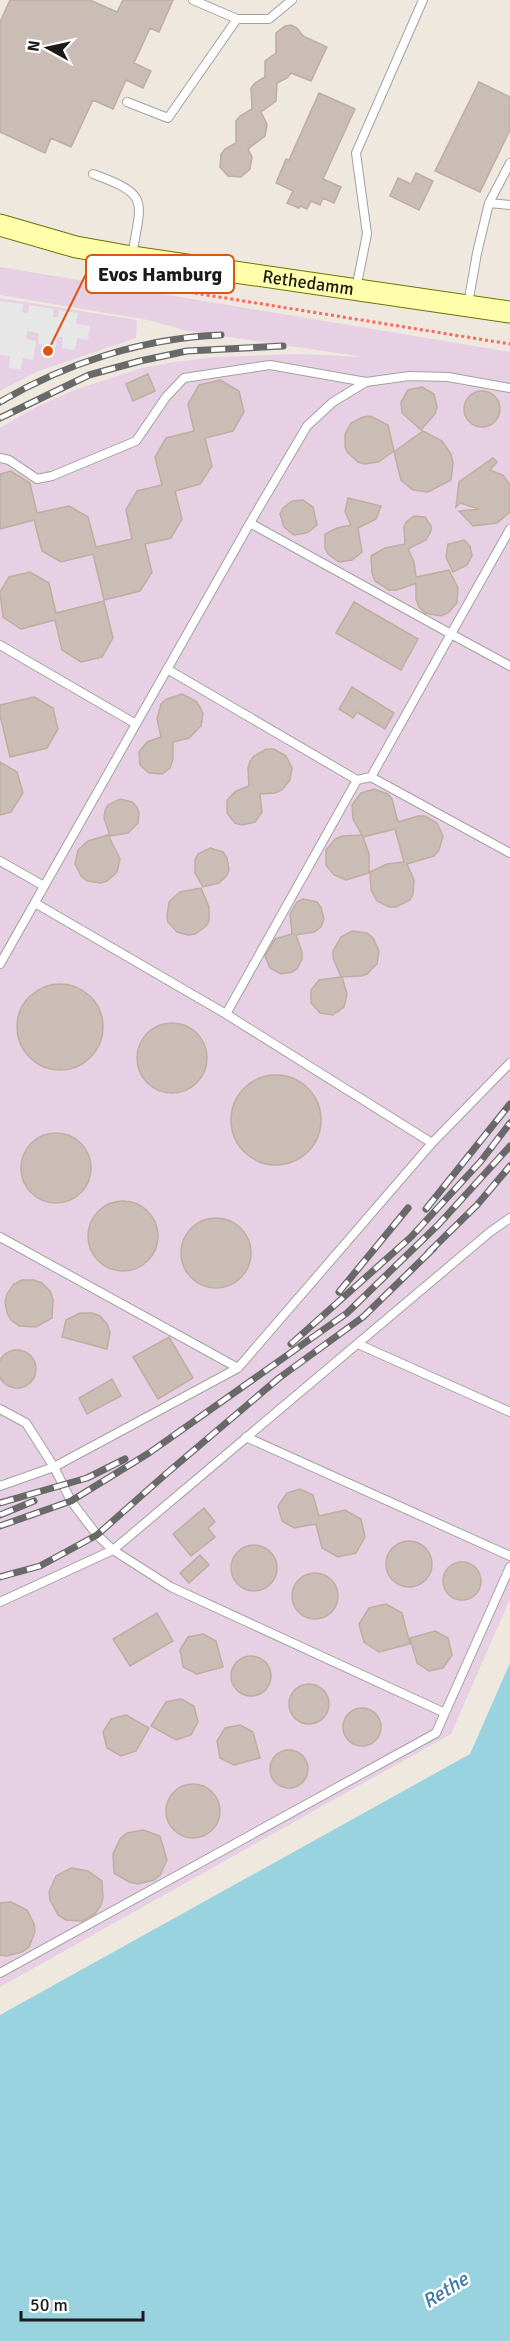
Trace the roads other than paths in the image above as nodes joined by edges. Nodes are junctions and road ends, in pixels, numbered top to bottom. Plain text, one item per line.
1 (193, 0) edge
2 (292, 0) edge
3 (423, 0) edge
4 (237, 19) junction
5 (127, 102) dead end
6 (510, 163) edge
7 (93, 174) dead end
8 (489, 203) junction
9 (510, 205) edge
10 (0, 225) edge
11 (132, 257) junction
12 (356, 291) junction
13 (468, 306) junction
14 (510, 312) edge
15 (366, 382) junction
16 (510, 388) edge
17 (0, 458) edge
18 (250, 523) junction
19 (510, 529) edge
20 (451, 634) junction
21 (0, 645) edge
22 (510, 666) edge
23 (167, 669) junction
24 (136, 724) junction
25 (371, 777) junction
26 (357, 780) junction
27 (510, 853) edge
28 (0, 861) edge
29 (44, 886) junction
30 (35, 903) junction
31 (0, 964) edge
32 (226, 1014) junction
33 (510, 1063) edge
34 (432, 1143) junction
35 (510, 1218) edge
36 (0, 1237) edge
37 (358, 1344) junction
38 (238, 1368) junction
39 (0, 1409) edge
40 (510, 1412) edge
41 (246, 1437) junction
42 (54, 1467) junction
43 (0, 1486) edge
44 (113, 1550) junction
45 (510, 1556) edge
46 (510, 1567) edge
47 (16, 1594) junction
48 (0, 1596) edge
49 (0, 1602) edge
50 (445, 1713) junction
51 (0, 1973) edge

1 - 4 lane
2 - 4 lane
3 - 12 lane
4 - 5 lane
6 - 8 lane
7 - 11 lane
8 - 9 lane
8 - 13 lane
10 - 11 main road, Rethedamm
11 - 12 main road, Rethedamm
12 - 13 main road, Rethedamm
13 - 14 main road, Rethedamm
15 - 16 lane
15 - 17 lane
15 - 18 lane
18 - 20 lane
18 - 23 lane
19 - 20 lane
20 - 22 lane
20 - 25 lane
21 - 24 lane
23 - 24 lane
23 - 26 lane
24 - 29 lane
25 - 26 lane
25 - 27 lane
26 - 32 lane
28 - 29 lane
29 - 30 lane
30 - 31 lane
30 - 32 lane
32 - 34 lane
33 - 34 lane
34 - 38 lane
35 - 37 lane
36 - 38 lane
37 - 40 lane
37 - 41 lane
38 - 42 lane
39 - 42 lane
41 - 44 lane
41 - 45 lane
42 - 43 lane
42 - 44 lane
44 - 47 lane
44 - 50 lane
46 - 50 lane
47 - 48 lane
47 - 49 lane
50 - 51 lane

